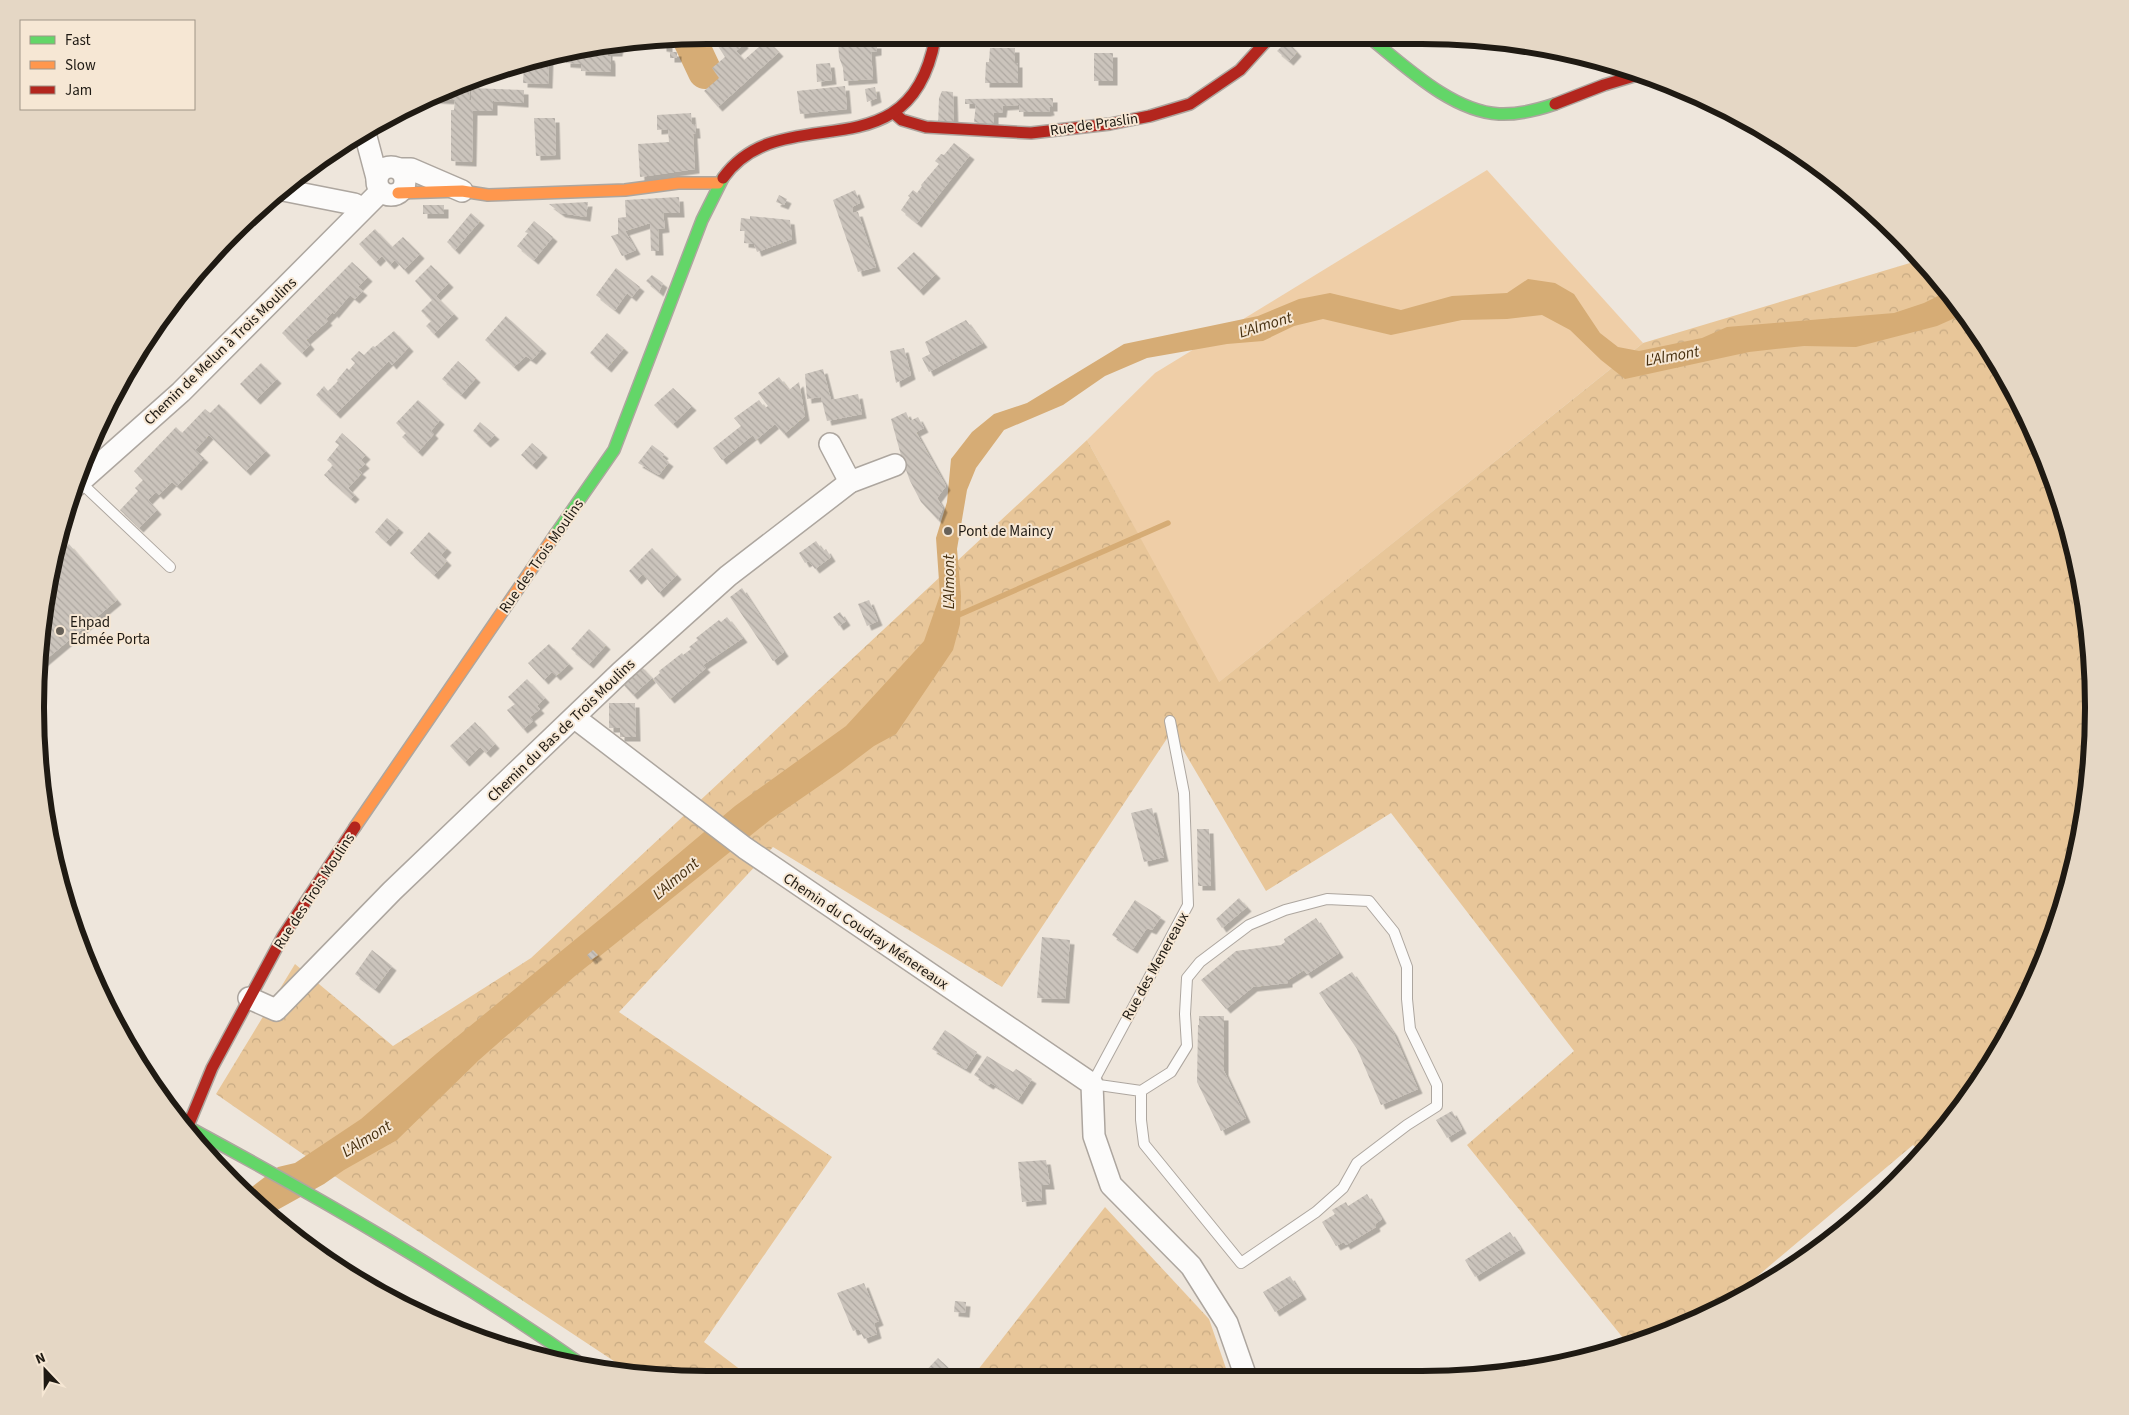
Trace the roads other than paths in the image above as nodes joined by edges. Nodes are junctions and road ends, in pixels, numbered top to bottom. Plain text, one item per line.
1 (934, 44) edge
2 (1264, 44) edge
3 (1378, 44) edge
4 (1629, 77) edge
5 (894, 113) junction
6 (370, 137) edge
7 (368, 138) edge
8 (397, 168) junction
9 (718, 183) junction
10 (385, 187) junction
11 (290, 191) edge
12 (462, 191) junction
13 (362, 208) junction
14 (830, 444) dead end
15 (895, 465) dead end
16 (86, 475) edge
17 (850, 482) junction
18 (82, 487) edge
19 (170, 567) dead end
20 (575, 718) junction
21 (1170, 721) dead end
22 (249, 998) junction
23 (1092, 1084) junction
24 (1141, 1091) junction
25 (190, 1123) edge
26 (197, 1131) edge
27 (570, 1356) edge
28 (1244, 1371) edge

1 - 5 street
2 - 5 street, Rue de Praslin
3 - 4 street
5 - 9 street, Rue des Trois Moulins
6 - 8 street
7 - 10 street
8 - 10 street
8 - 12 street
9 - 12 street
9 - 22 street, Rue des Trois Moulins
10 - 12 street
10 - 13 street, Chemin de Melun à Trois Moulins
11 - 13 street
13 - 16 street, Chemin de Melun à Trois Moulins
14 - 17 street
15 - 17 street, Chemin du Bas de Trois Moulins
17 - 20 street, Chemin du Bas de Trois Moulins
18 - 19 lane
20 - 22 street, Chemin du Bas de Trois Moulins
20 - 23 street, Chemin du Coudray Ménereaux
21 - 23 lane, Rue des Menereaux
22 - 25 street, Rue des Trois Moulins
23 - 24 lane
23 - 28 street
24 - 24 lane
26 - 27 street

